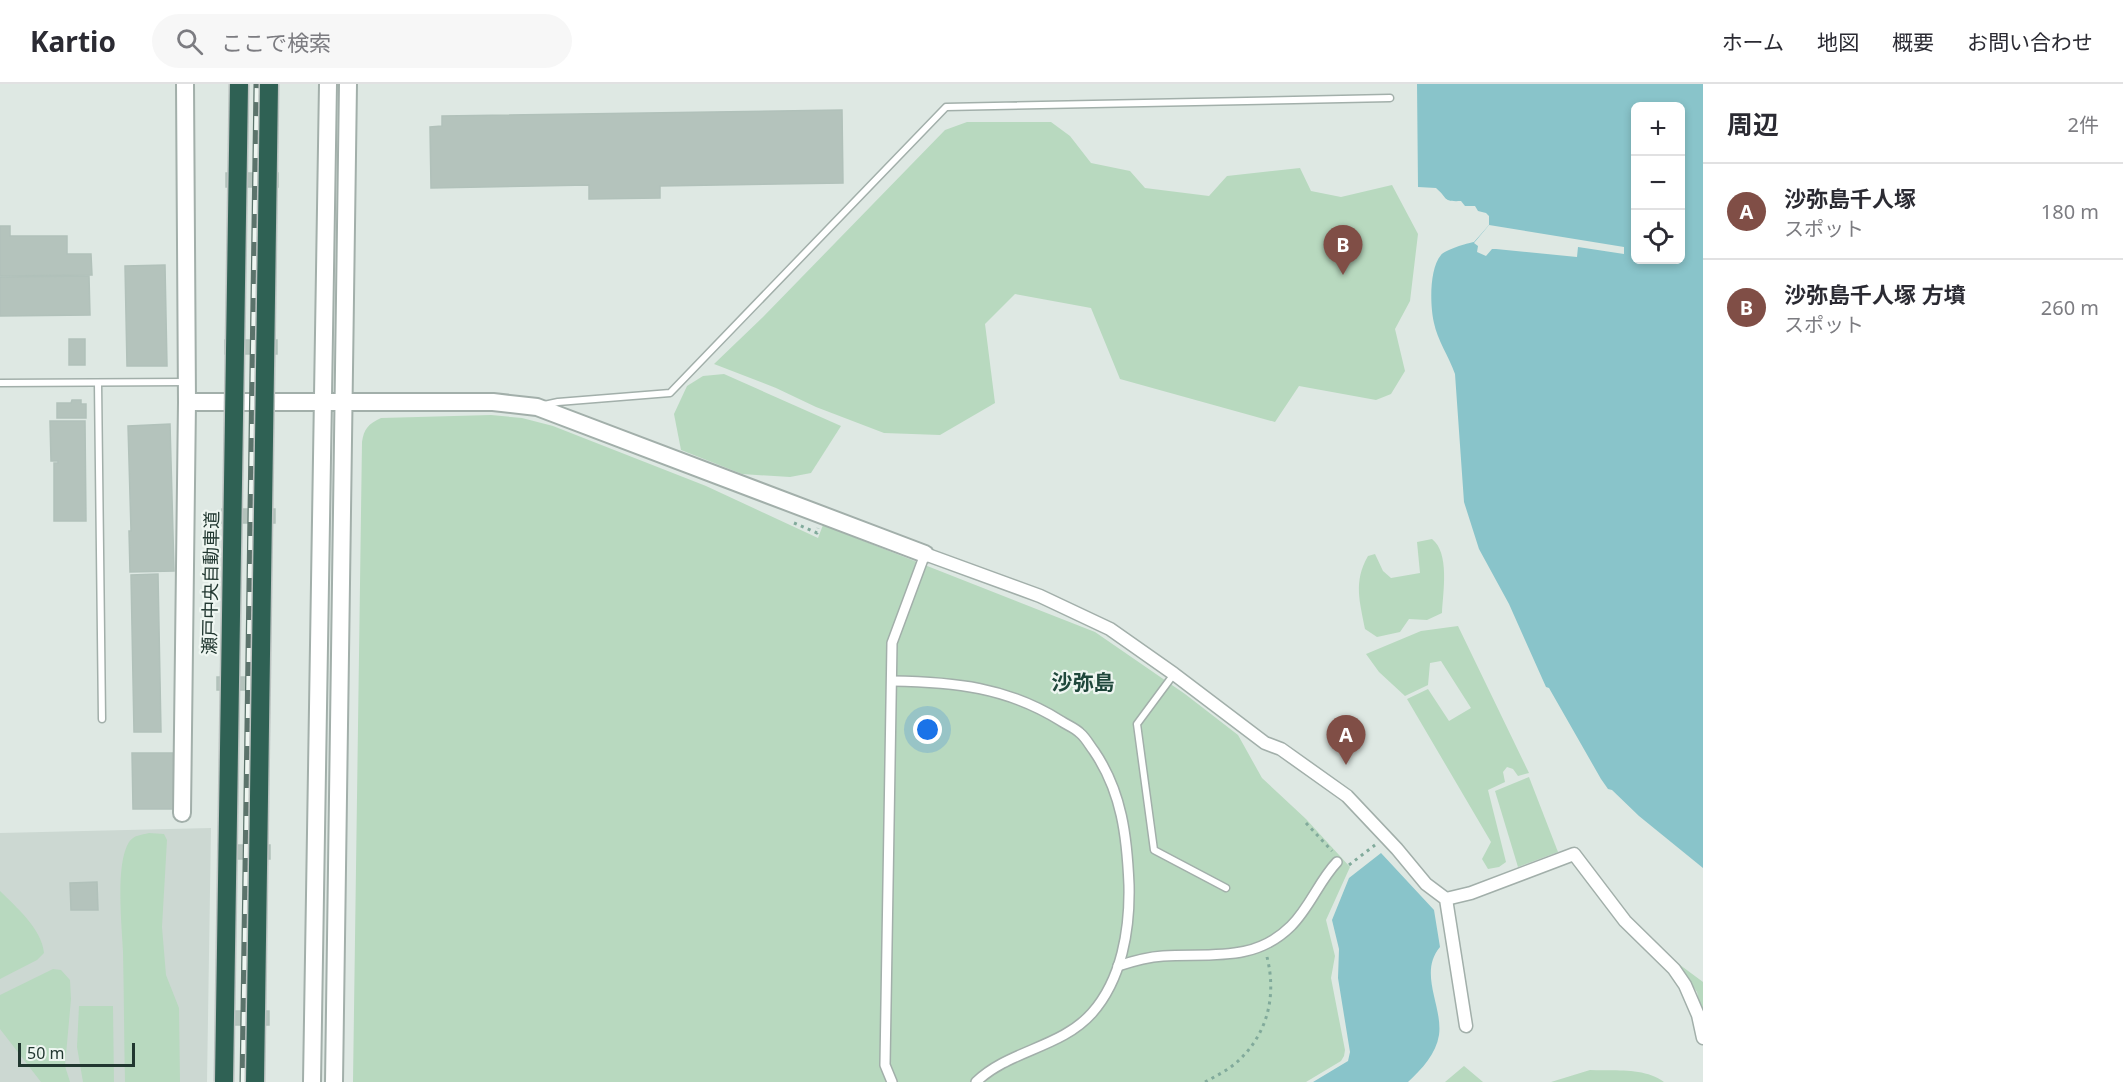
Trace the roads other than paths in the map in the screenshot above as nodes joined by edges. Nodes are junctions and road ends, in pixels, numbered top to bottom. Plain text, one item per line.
1 (184, 84) edge
2 (238, 84) edge
3 (269, 84) edge
4 (328, 84) edge
5 (348, 84) edge
6 (1390, 98) dead end
7 (98, 382) junction
8 (187, 382) junction
9 (0, 383) edge
10 (188, 402) junction
11 (323, 402) junction
12 (344, 402) junction
13 (537, 407) junction
14 (925, 554) junction
15 (1174, 675) junction
16 (892, 681) junction
17 (102, 719) dead end
18 (182, 813) dead end
19 (1337, 862) dead end
20 (1227, 888) dead end
21 (1446, 898) junction
22 (1118, 966) junction
23 (1466, 1026) dead end
24 (1703, 1038) edge
25 (224, 1082) edge
26 (255, 1082) edge
27 (312, 1082) edge
28 (334, 1082) edge
29 (892, 1082) edge
30 (976, 1082) edge

1 - 8 street
2 - 25 highway, 瀬戸中央自動車道, bridge
3 - 26 highway, bridge
4 - 11 street
5 - 12 street
6 - 13 lane
7 - 8 lane
7 - 9 lane
7 - 17 lane
8 - 10 street
10 - 11 street
10 - 18 street
11 - 12 street
11 - 27 street
12 - 13 street
12 - 28 street
13 - 14 street
14 - 15 street
14 - 16 street
15 - 20 lane
15 - 21 street
16 - 22 street
16 - 29 street
19 - 22 street
21 - 23 street
21 - 24 street
22 - 30 street

